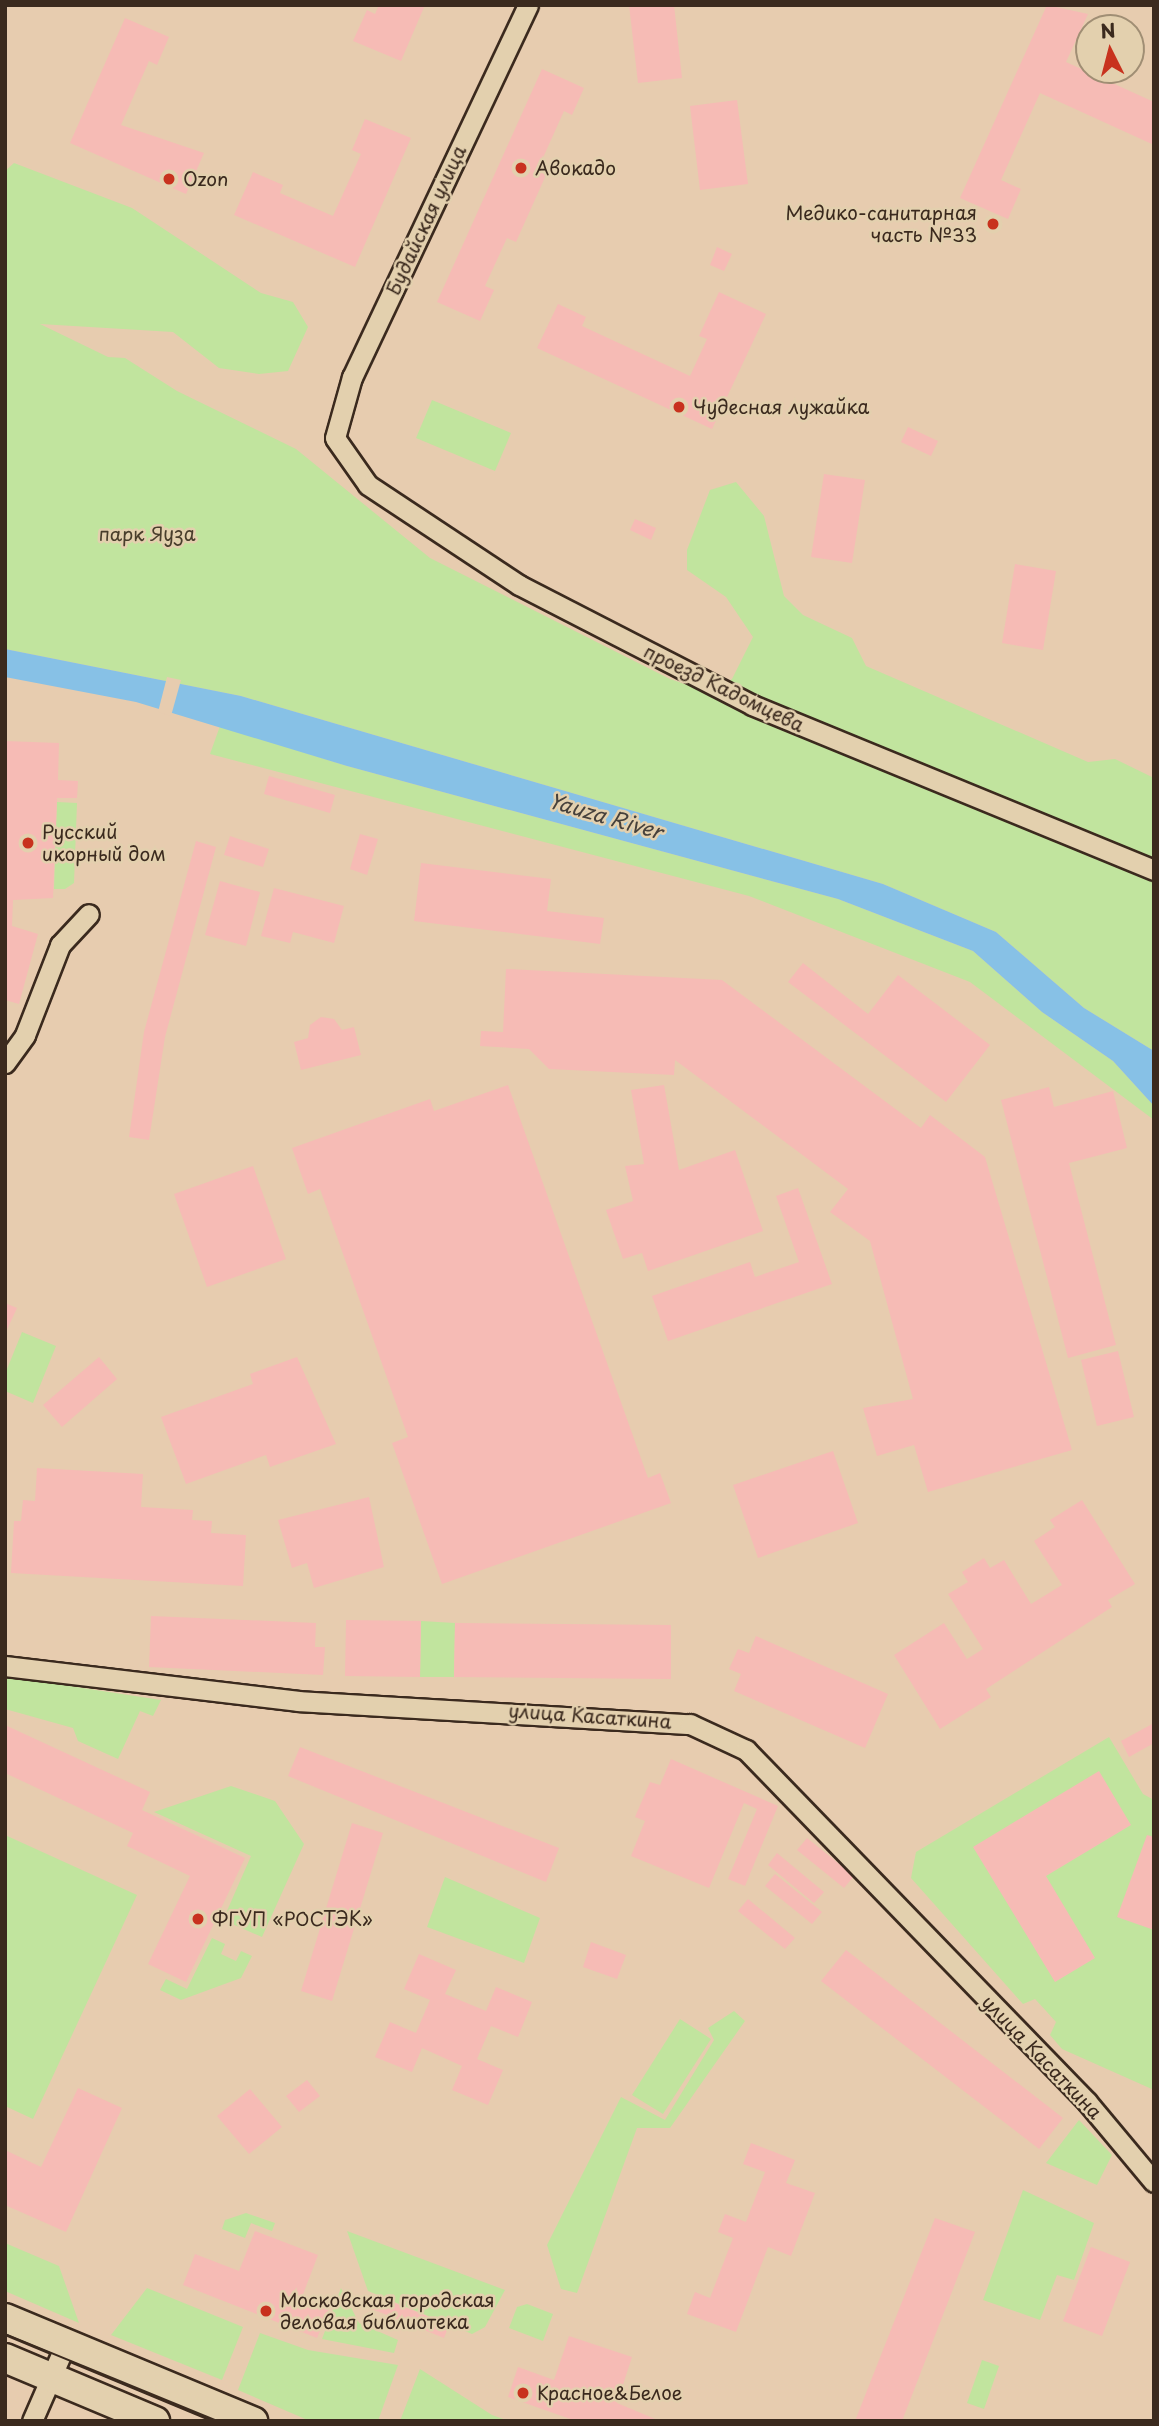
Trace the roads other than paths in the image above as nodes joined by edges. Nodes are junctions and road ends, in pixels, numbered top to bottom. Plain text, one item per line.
1 (528, 5) edge
2 (335, 438) joint
3 (1154, 870) edge
4 (89, 914) dead end
5 (5, 1062) edge
6 (5, 1666) edge
7 (1154, 2182) edge
8 (5, 2318) edge
9 (66, 2343) junction
10 (5, 2358) edge
11 (51, 2377) junction
12 (32, 2421) edge
13 (155, 2421) edge
14 (253, 2421) edge

1 - 2 street, Будайская улица
2 - 3 street, проезд Кадомцева
4 - 5 street
6 - 7 street, улица Касаткина
8 - 9 main road
9 - 11 street
9 - 14 main road
10 - 11 main road
11 - 12 street
11 - 13 main road

